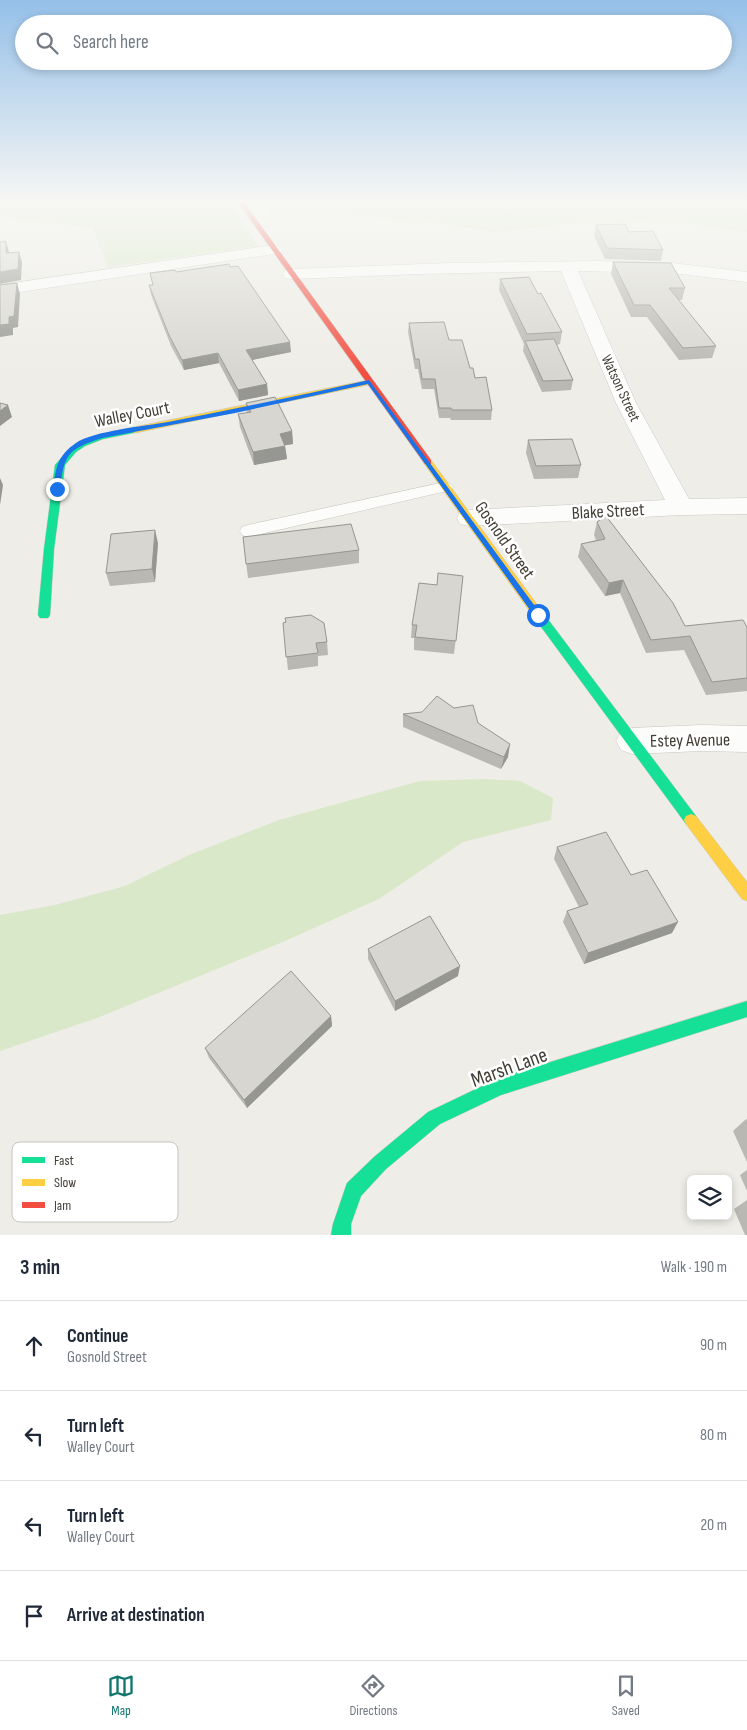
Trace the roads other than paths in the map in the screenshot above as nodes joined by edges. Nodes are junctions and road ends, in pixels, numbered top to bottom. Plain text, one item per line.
1 (215, 259) edge
2 (280, 259) edge
3 (567, 266) junction
4 (291, 274) junction
5 (747, 277) edge
6 (0, 290) edge
7 (369, 382) junction
8 (446, 487) junction
9 (747, 506) edge
10 (681, 507) junction
11 (469, 518) junction
12 (248, 531) dead end
13 (44, 615) dead end
14 (747, 739) edge
15 (632, 741) junction
16 (747, 894) edge
17 (747, 1009) edge
18 (341, 1235) edge

1 - 6 street
2 - 4 main road, Gosnold Street
3 - 4 street
3 - 5 street
3 - 10 street, Watson Street
4 - 7 main road, Gosnold Street
7 - 8 main road, Gosnold Street
7 - 13 main road, Walley Court
8 - 11 main road, Gosnold Street
8 - 12 lane
9 - 10 street, Blake Street
10 - 11 street, Blake Street
11 - 15 main road, Gosnold Street
14 - 15 street, Estey Avenue
15 - 16 main road, Gosnold Street
17 - 18 main road, Marsh Lane

